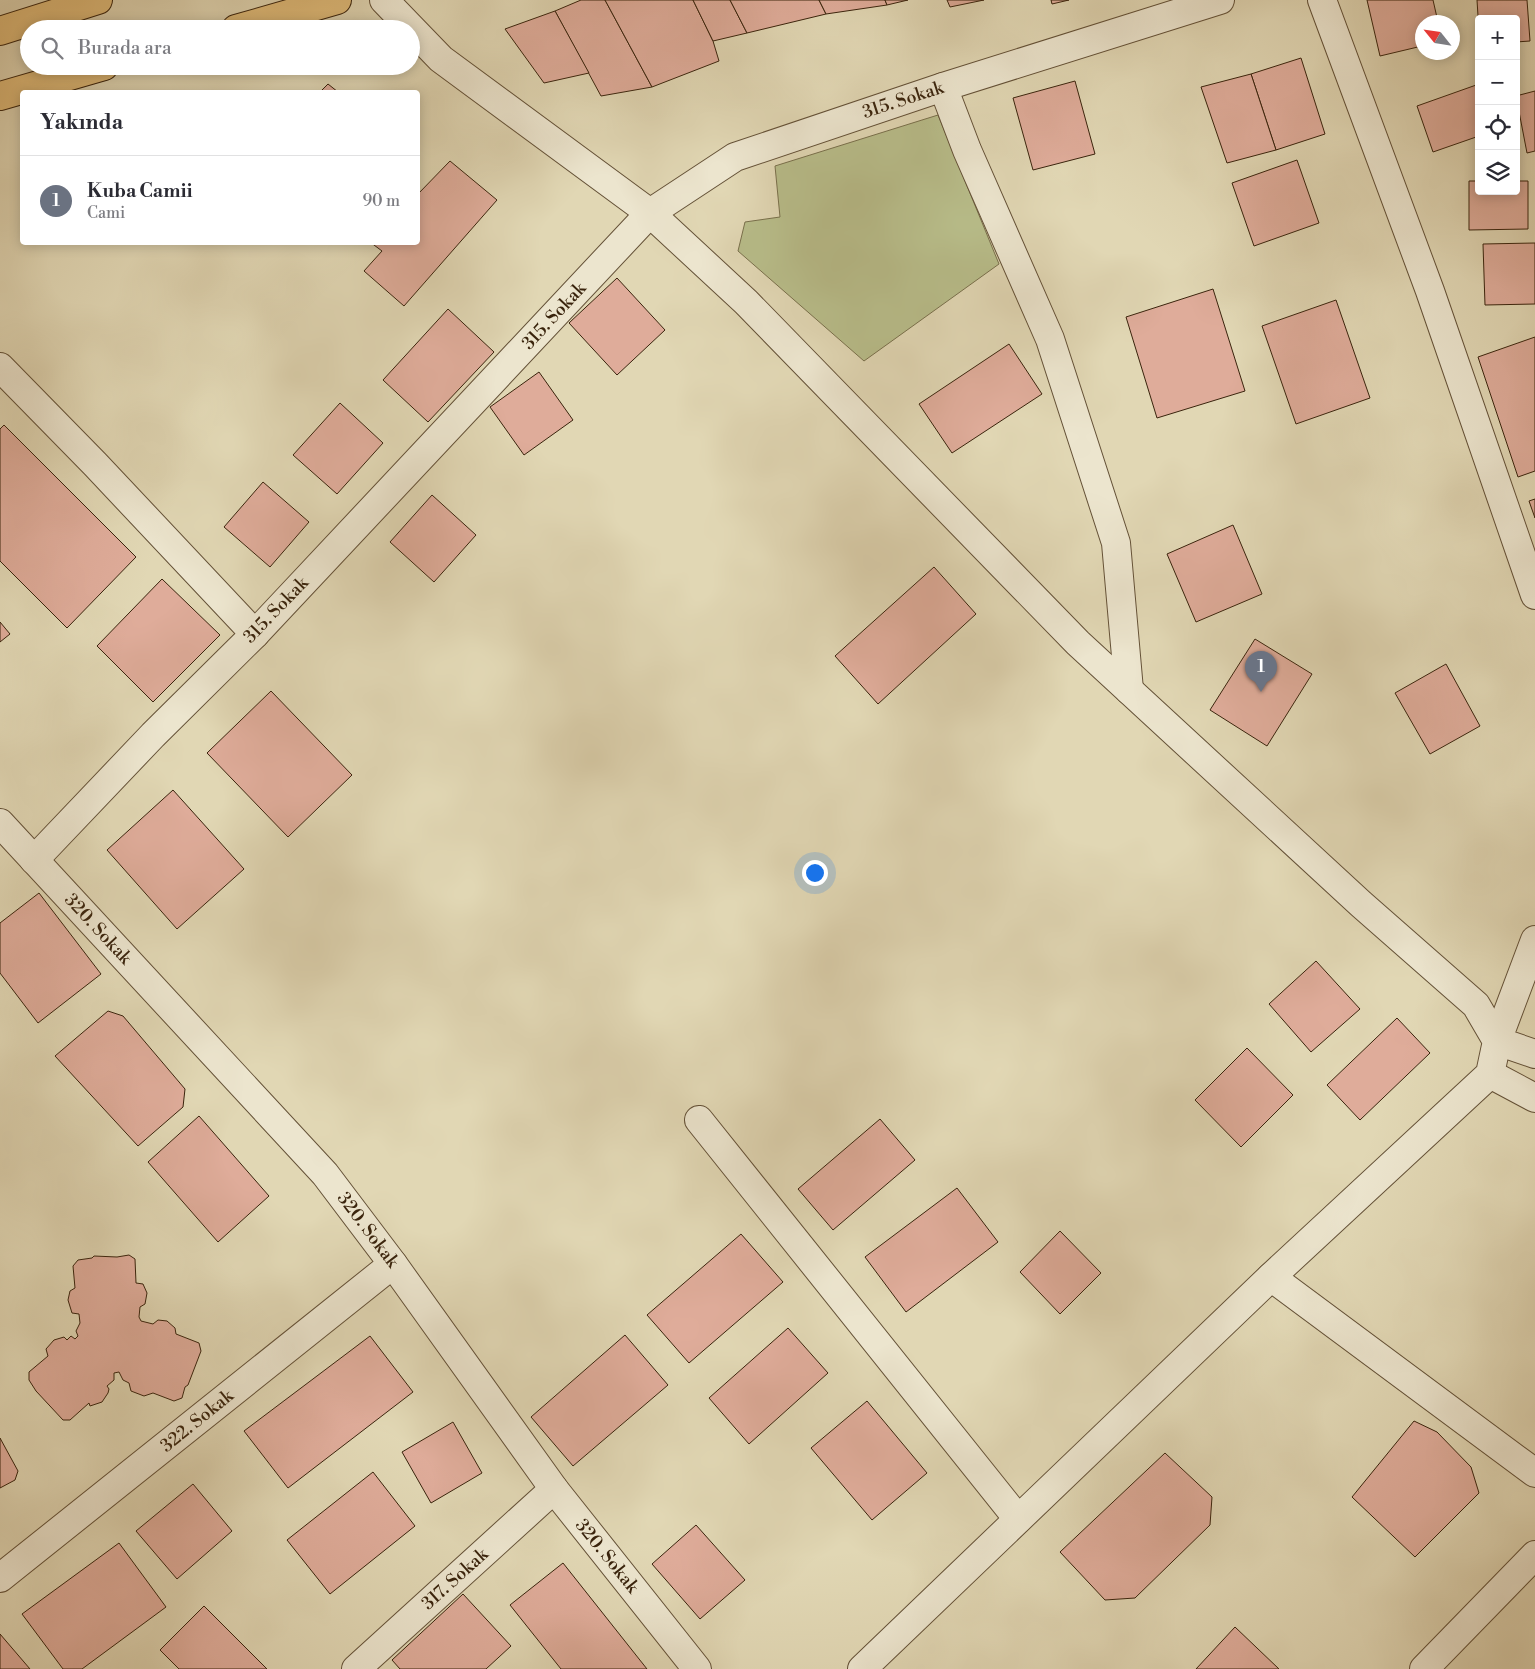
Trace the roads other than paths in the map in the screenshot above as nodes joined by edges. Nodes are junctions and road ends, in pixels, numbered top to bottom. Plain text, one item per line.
1 (98, 0) edge
2 (337, 0) edge
3 (384, 0) edge
4 (1220, 0) edge
5 (1322, 0) edge
6 (35, 20) edge
7 (267, 20) edge
8 (403, 20) edge
9 (20, 25) edge
10 (0, 31) edge
11 (420, 37) edge
12 (73, 75) edge
13 (942, 87) junction
14 (20, 90) edge
15 (21, 90) edge
16 (0, 96) edge
17 (650, 213) junction
18 (0, 367) edge
19 (1535, 595) edge
20 (255, 634) junction
21 (1129, 690) junction
22 (0, 823) edge
23 (34, 860) junction
24 (1535, 940) edge
25 (1526, 988) edge
26 (1497, 1041) junction
27 (1535, 1054) edge
28 (1490, 1074) junction
29 (1535, 1098) edge
30 (699, 1120) dead end
31 (393, 1264) junction
32 (1271, 1277) junction
33 (1535, 1473) edge
34 (554, 1489) junction
35 (1018, 1519) junction
36 (1535, 1555) edge
37 (0, 1578) edge
38 (356, 1669) edge
39 (697, 1669) edge
40 (862, 1669) edge
41 (1424, 1669) edge

1 - 6 main road
2 - 7 main road
3 - 8 street
4 - 13 street, 315. Sokak
5 - 19 street
9 - 10 main road
11 - 17 street
12 - 15 main road
13 - 17 street, 315. Sokak
13 - 21 street
14 - 16 main road
17 - 20 street, 315. Sokak
17 - 21 street
18 - 20 street
20 - 23 street, 315. Sokak
21 - 26 street
22 - 23 street, 320. Sokak
23 - 31 street, 320. Sokak
24 - 25 street
25 - 26 street
26 - 27 street
26 - 28 street
28 - 29 street
28 - 32 street
30 - 35 street
31 - 34 street, 320. Sokak
31 - 37 street, 322. Sokak
32 - 33 street
32 - 35 street
34 - 38 street, 317. Sokak
34 - 39 street, 320. Sokak
35 - 40 street
36 - 41 street

